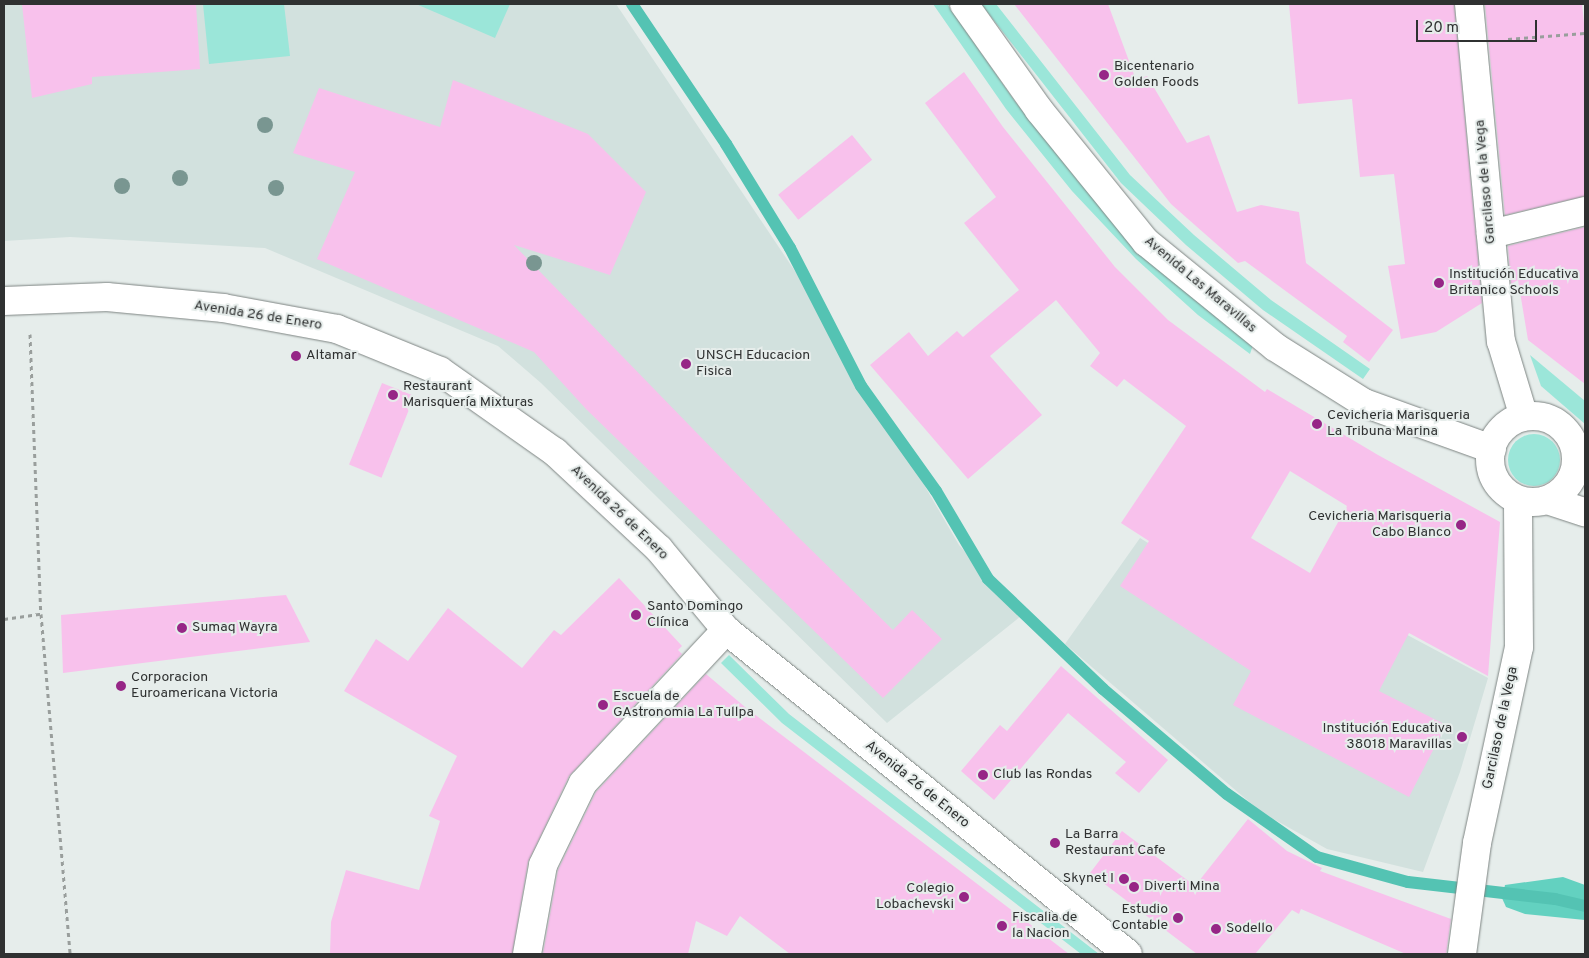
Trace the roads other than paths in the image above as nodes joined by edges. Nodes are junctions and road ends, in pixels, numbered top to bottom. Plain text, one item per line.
1 (964, 4) edge
2 (1469, 4) edge
3 (1585, 211) edge
4 (1491, 234) junction
5 (16, 301) edge
6 (1524, 417) junction
7 (1492, 449) junction
8 (1580, 453) edge
9 (1518, 500) junction
10 (1547, 500) junction
11 (1585, 512) edge
12 (726, 630) junction
13 (527, 954) edge
14 (1128, 954) edge
15 (1462, 954) edge

1 - 7 street, Avenida Las Maravillas
2 - 4 street, Garcilaso de la Vega
3 - 4 street
4 - 6 street, Garcilaso de la Vega
5 - 12 street, Avenida 26 de Enero
6 - 7 street
6 - 8 street
7 - 9 street
8 - 10 street
9 - 10 street
9 - 15 street, Garcilaso de la Vega
10 - 11 street
12 - 13 street
12 - 14 street, Avenida 26 de Enero

